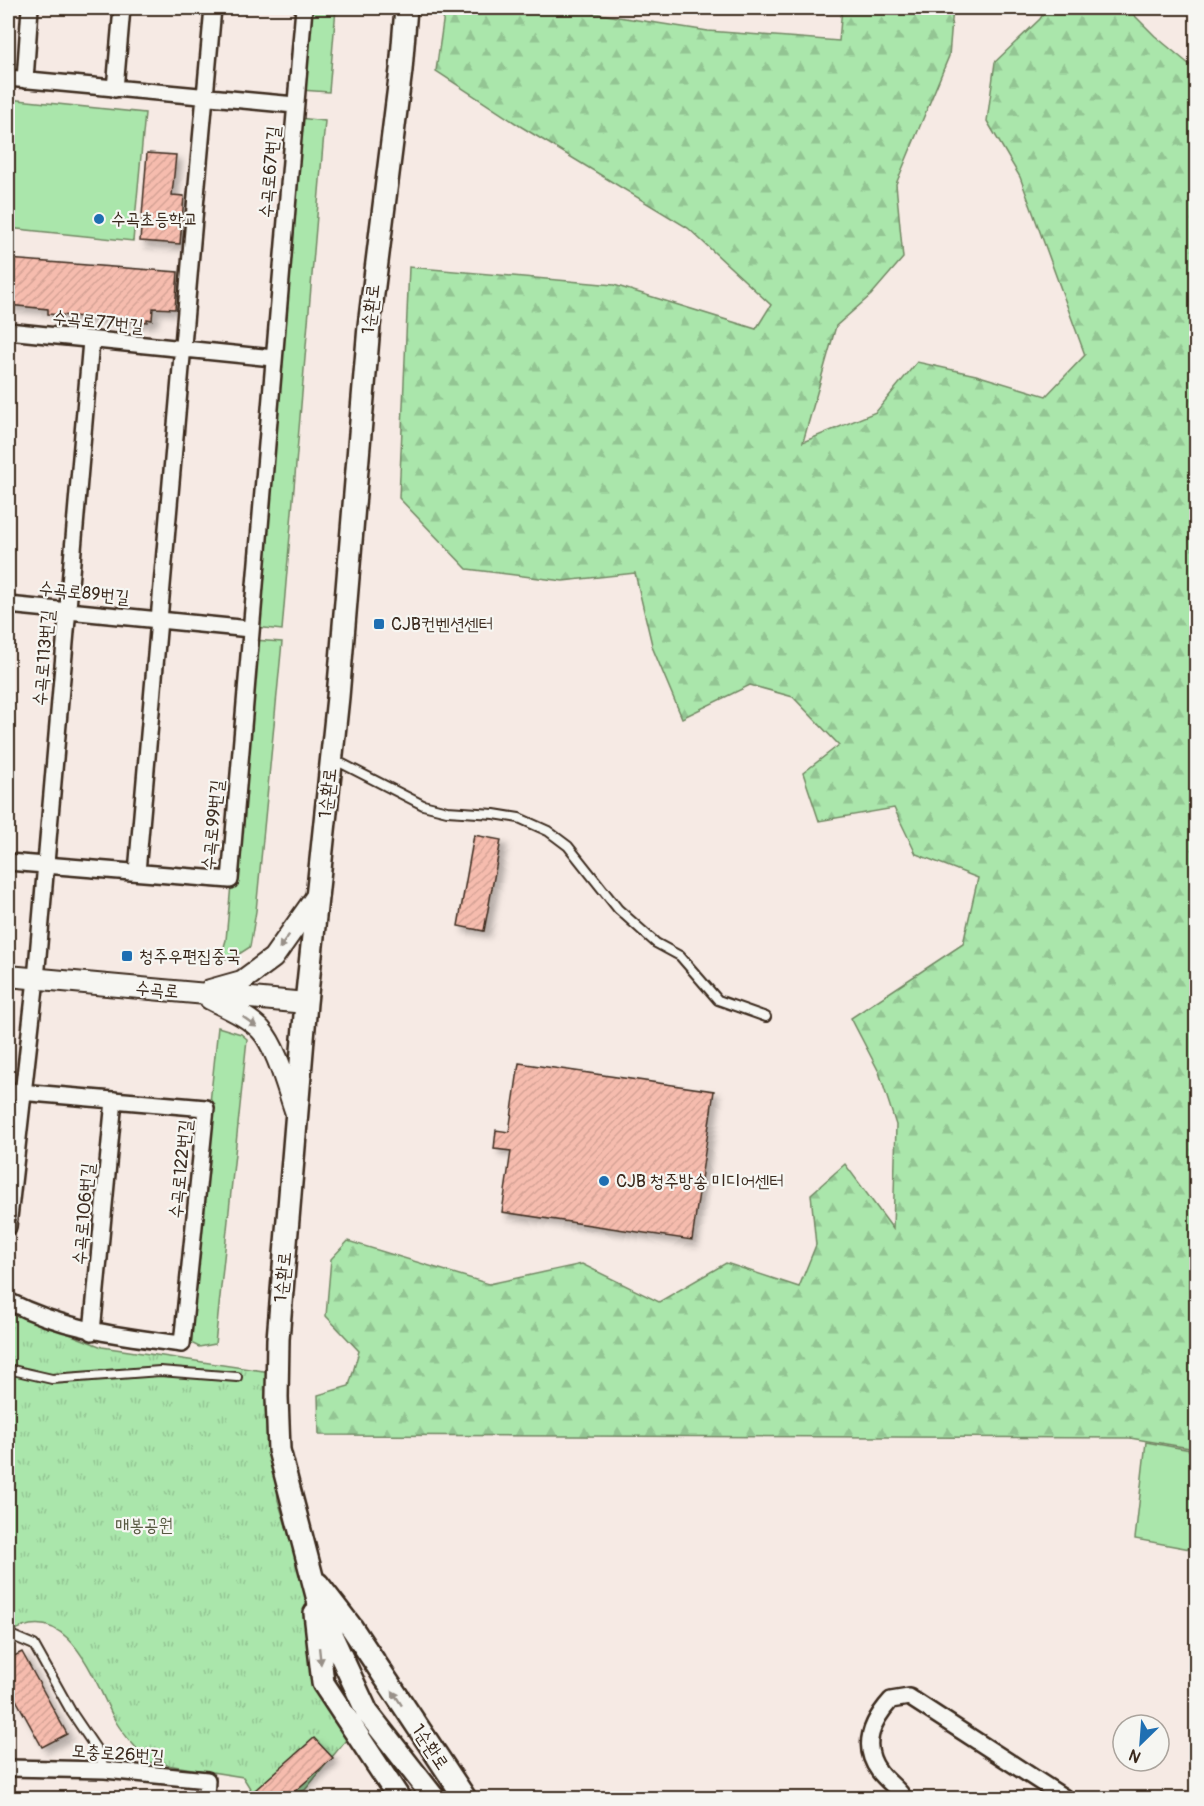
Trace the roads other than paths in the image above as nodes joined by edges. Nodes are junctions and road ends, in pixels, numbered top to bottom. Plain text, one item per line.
1 (30, 8) edge
2 (122, 8) edge
3 (213, 8) edge
4 (304, 8) edge
5 (406, 8) edge
6 (8, 78) edge
7 (25, 80) junction
8 (115, 89) junction
9 (204, 98) junction
10 (295, 105) junction
11 (8, 331) edge
12 (91, 341) junction
13 (184, 350) junction
14 (273, 358) junction
15 (8, 605) edge
16 (68, 612) junction
17 (157, 620) junction
18 (250, 629) junction
19 (332, 759) junction
20 (8, 862) edge
21 (45, 865) junction
22 (137, 872) junction
23 (318, 894) junction
24 (8, 976) edge
25 (36, 979) junction
26 (199, 994) junction
27 (306, 1003) junction
28 (766, 1017) dead end
29 (15, 1092) edge
30 (114, 1100) junction
31 (297, 1116) junction
32 (9, 1188) edge
33 (8, 1227) edge
34 (8, 1301) edge
35 (92, 1332) junction
36 (8, 1369) edge
37 (237, 1377) dead end
38 (312, 1577) junction
39 (8, 1634) edge
40 (8, 1768) edge
41 (105, 1770) junction
42 (206, 1798) edge
43 (399, 1798) edge
44 (434, 1798) edge
45 (465, 1798) edge
46 (904, 1798) edge
47 (1065, 1798) edge

1 - 7 street
2 - 8 street
3 - 9 street
4 - 10 street, 수곡로67번길
5 - 19 main road, 1순환로
6 - 7 street, 수곡로67번길
7 - 8 street, 수곡로67번길
8 - 9 street, 수곡로67번길
9 - 10 street, 수곡로67번길
9 - 13 street
10 - 14 street, 수곡로67번길
11 - 12 street, 수곡로77번길
12 - 13 street, 수곡로77번길
12 - 16 street, 수곡로113번길
13 - 14 street, 수곡로77번길
13 - 17 street
14 - 18 street
15 - 16 street, 수곡로89번길
16 - 17 street, 수곡로89번길
16 - 21 street, 수곡로113번길
17 - 18 street, 수곡로89번길
17 - 22 street
18 - 22 street, 수곡로99번길
19 - 23 main road, 1순환로
19 - 28 lane
20 - 21 street, 수곡로99번길
21 - 22 street, 수곡로99번길
21 - 25 street, 수곡로113번길
23 -> 26 street
23 - 27 main road, 1순환로
24 - 25 street, 수곡로
25 - 26 street, 수곡로
25 - 29 street, 수곡로113번길
26 - 27 street, 수곡로
26 -> 31 street
27 - 31 main road, 1순환로
29 - 30 street, 수곡로122번길
29 - 32 street, 수곡로113번길
30 - 35 street, 수곡로106번길
30 - 35 street, 수곡로122번길
31 - 38 main road, 1순환로
32 - 33 street, 수곡로113번길
34 - 35 street
36 - 37 lane
38 -> 43 main road
38 - 44 main road, 1순환로
45 -> 38 main road, 1순환로
39 - 41 lane
40 - 41 street, 모충로26번길
41 - 42 street, 모충로26번길
46 - 47 street

